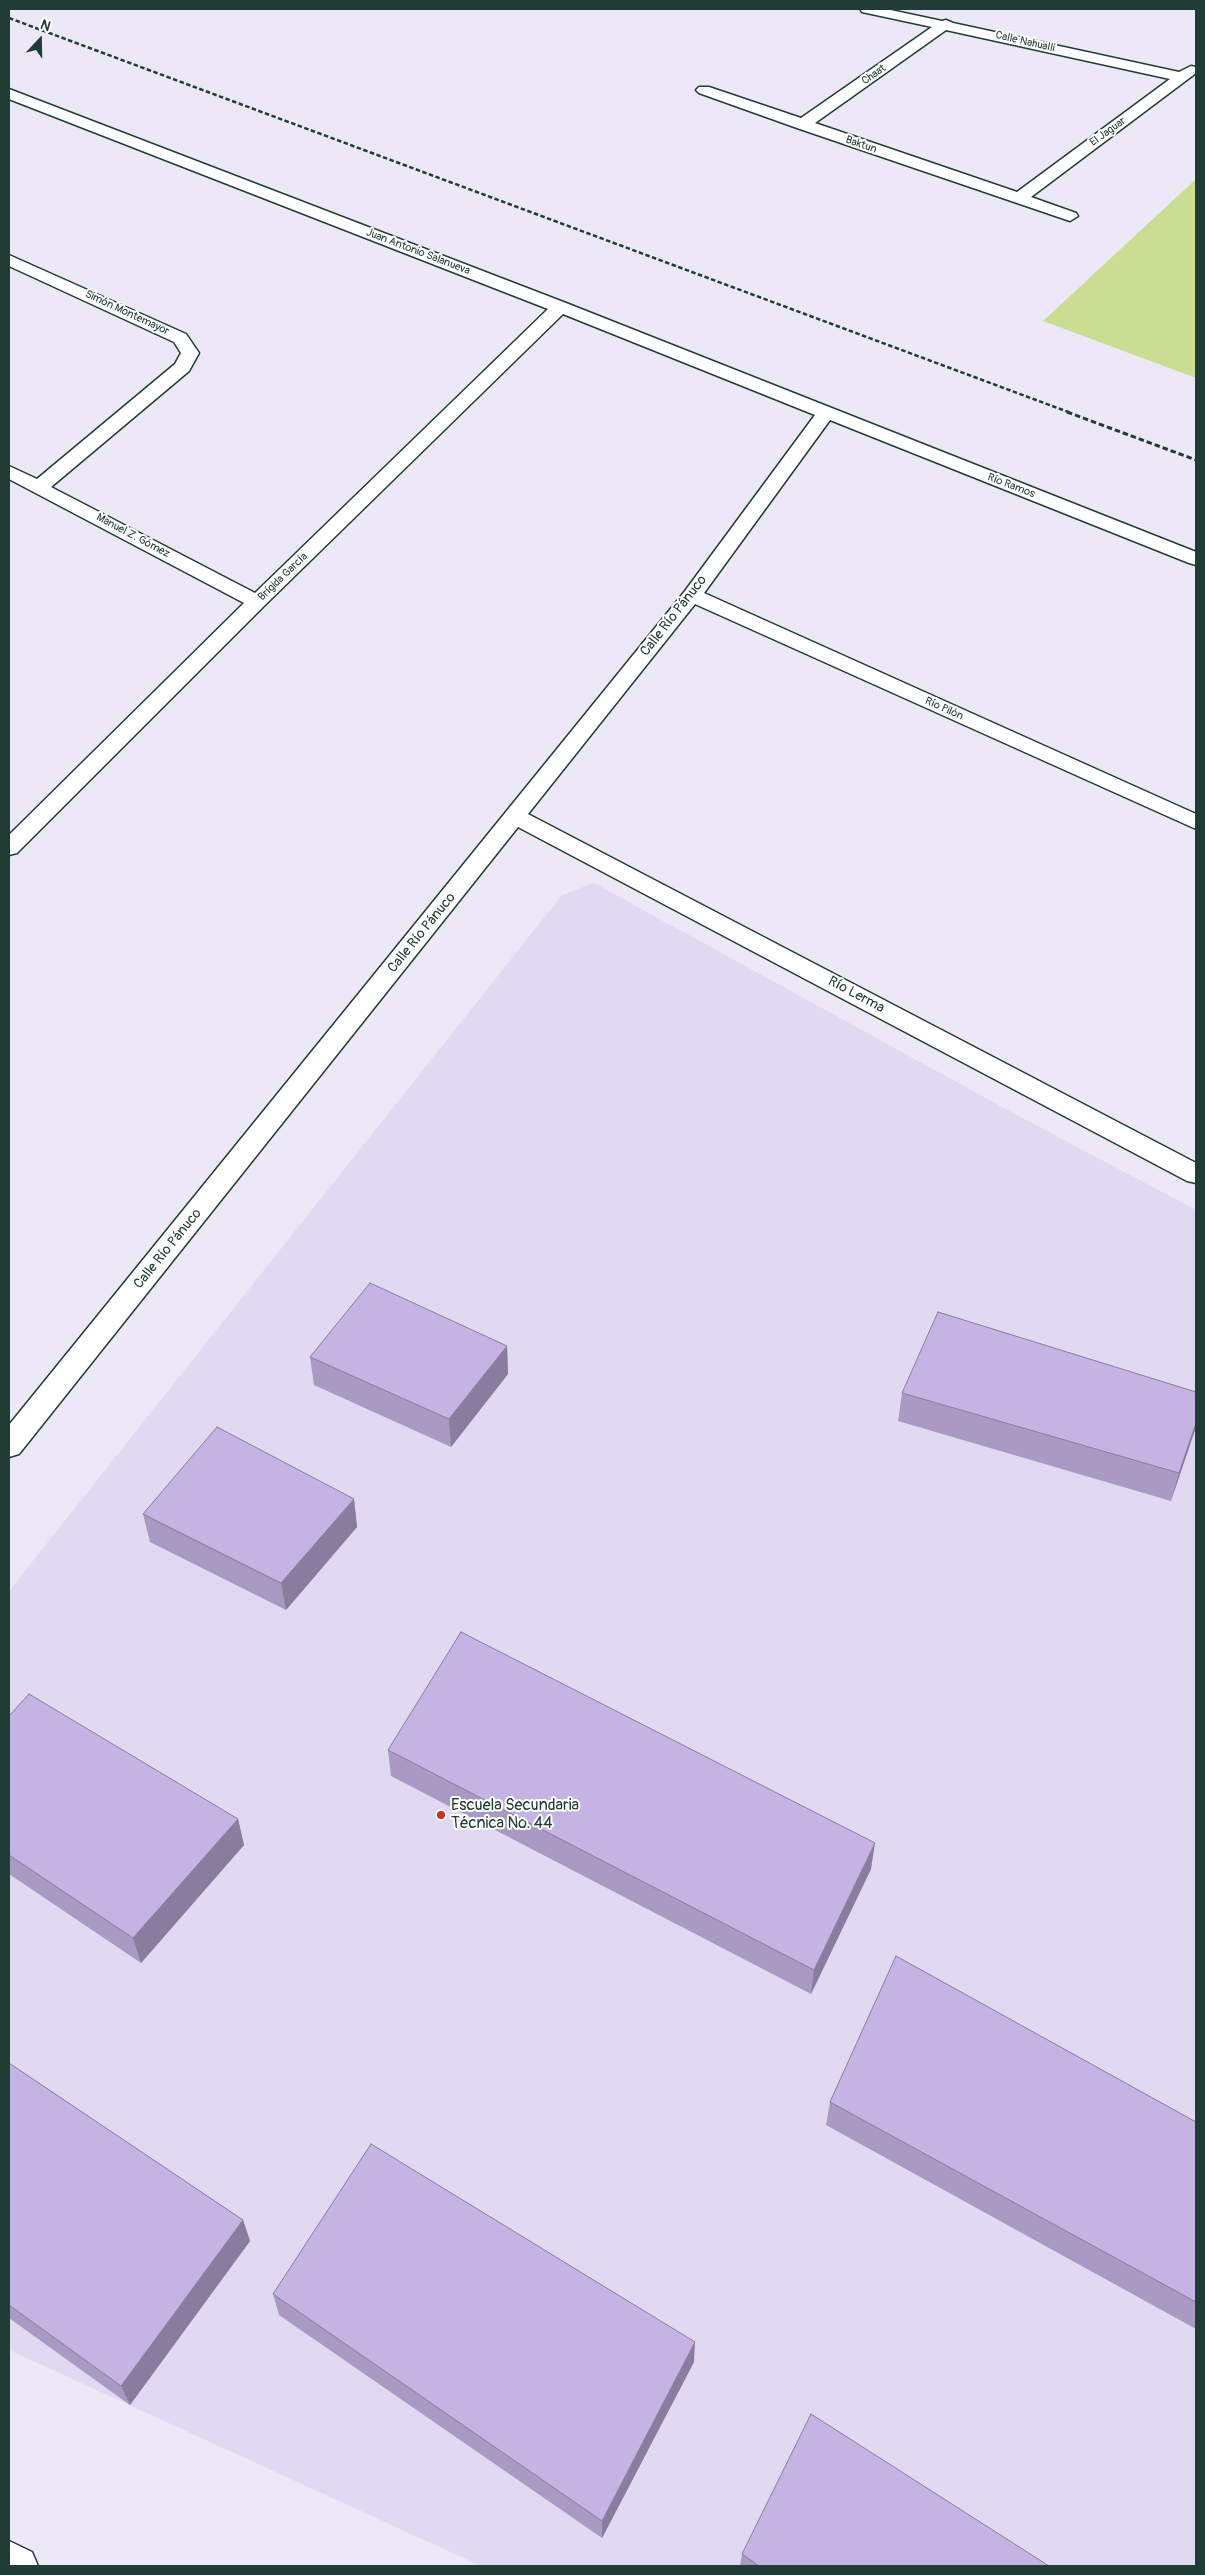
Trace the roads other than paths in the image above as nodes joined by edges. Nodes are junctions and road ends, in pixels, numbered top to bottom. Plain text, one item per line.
1 (867, 9) edge
2 (946, 24) junction
3 (1196, 66) edge
4 (1182, 77) junction
5 (704, 90) dead end
6 (9, 94) edge
7 (802, 125) junction
8 (1018, 198) junction
9 (1070, 216) dead end
10 (9, 260) edge
11 (560, 307) junction
12 (826, 414) junction
13 (9, 472) edge
14 (39, 487) junction
15 (1196, 559) edge
16 (692, 595) junction
17 (257, 602) junction
18 (516, 817) junction
19 (1196, 822) edge
20 (9, 848) edge
21 (1196, 1174) edge
22 (9, 1446) edge
23 (9, 2562) edge
24 (18, 2566) edge

1 - 2 street, Calle Nahualli
2 - 4 street, Calle Nahualli
2 - 7 street, Chaat
3 - 4 street, El Jaguar
4 - 8 street, El Jaguar
5 - 7 street, Baktun
6 - 11 street, Juan Antonio Salanueva
7 - 8 street, Baktun
8 - 9 street, Baktun
10 - 14 street, Simón Montemayor
11 - 12 street, Juan Antonio Salanueva
11 - 17 street, Brígida García
12 - 15 street, Río Ramos
12 - 16 street, Calle Río Pánuco
13 - 14 street, Manuel Z. Gómez
14 - 17 street, Manuel Z. Gómez
16 - 18 street, Calle Río Pánuco
16 - 19 street, Río Pilón
17 - 20 street, Brígida García
18 - 21 street, Río Lerma
18 - 22 street, Calle Río Pánuco
23 - 24 street

